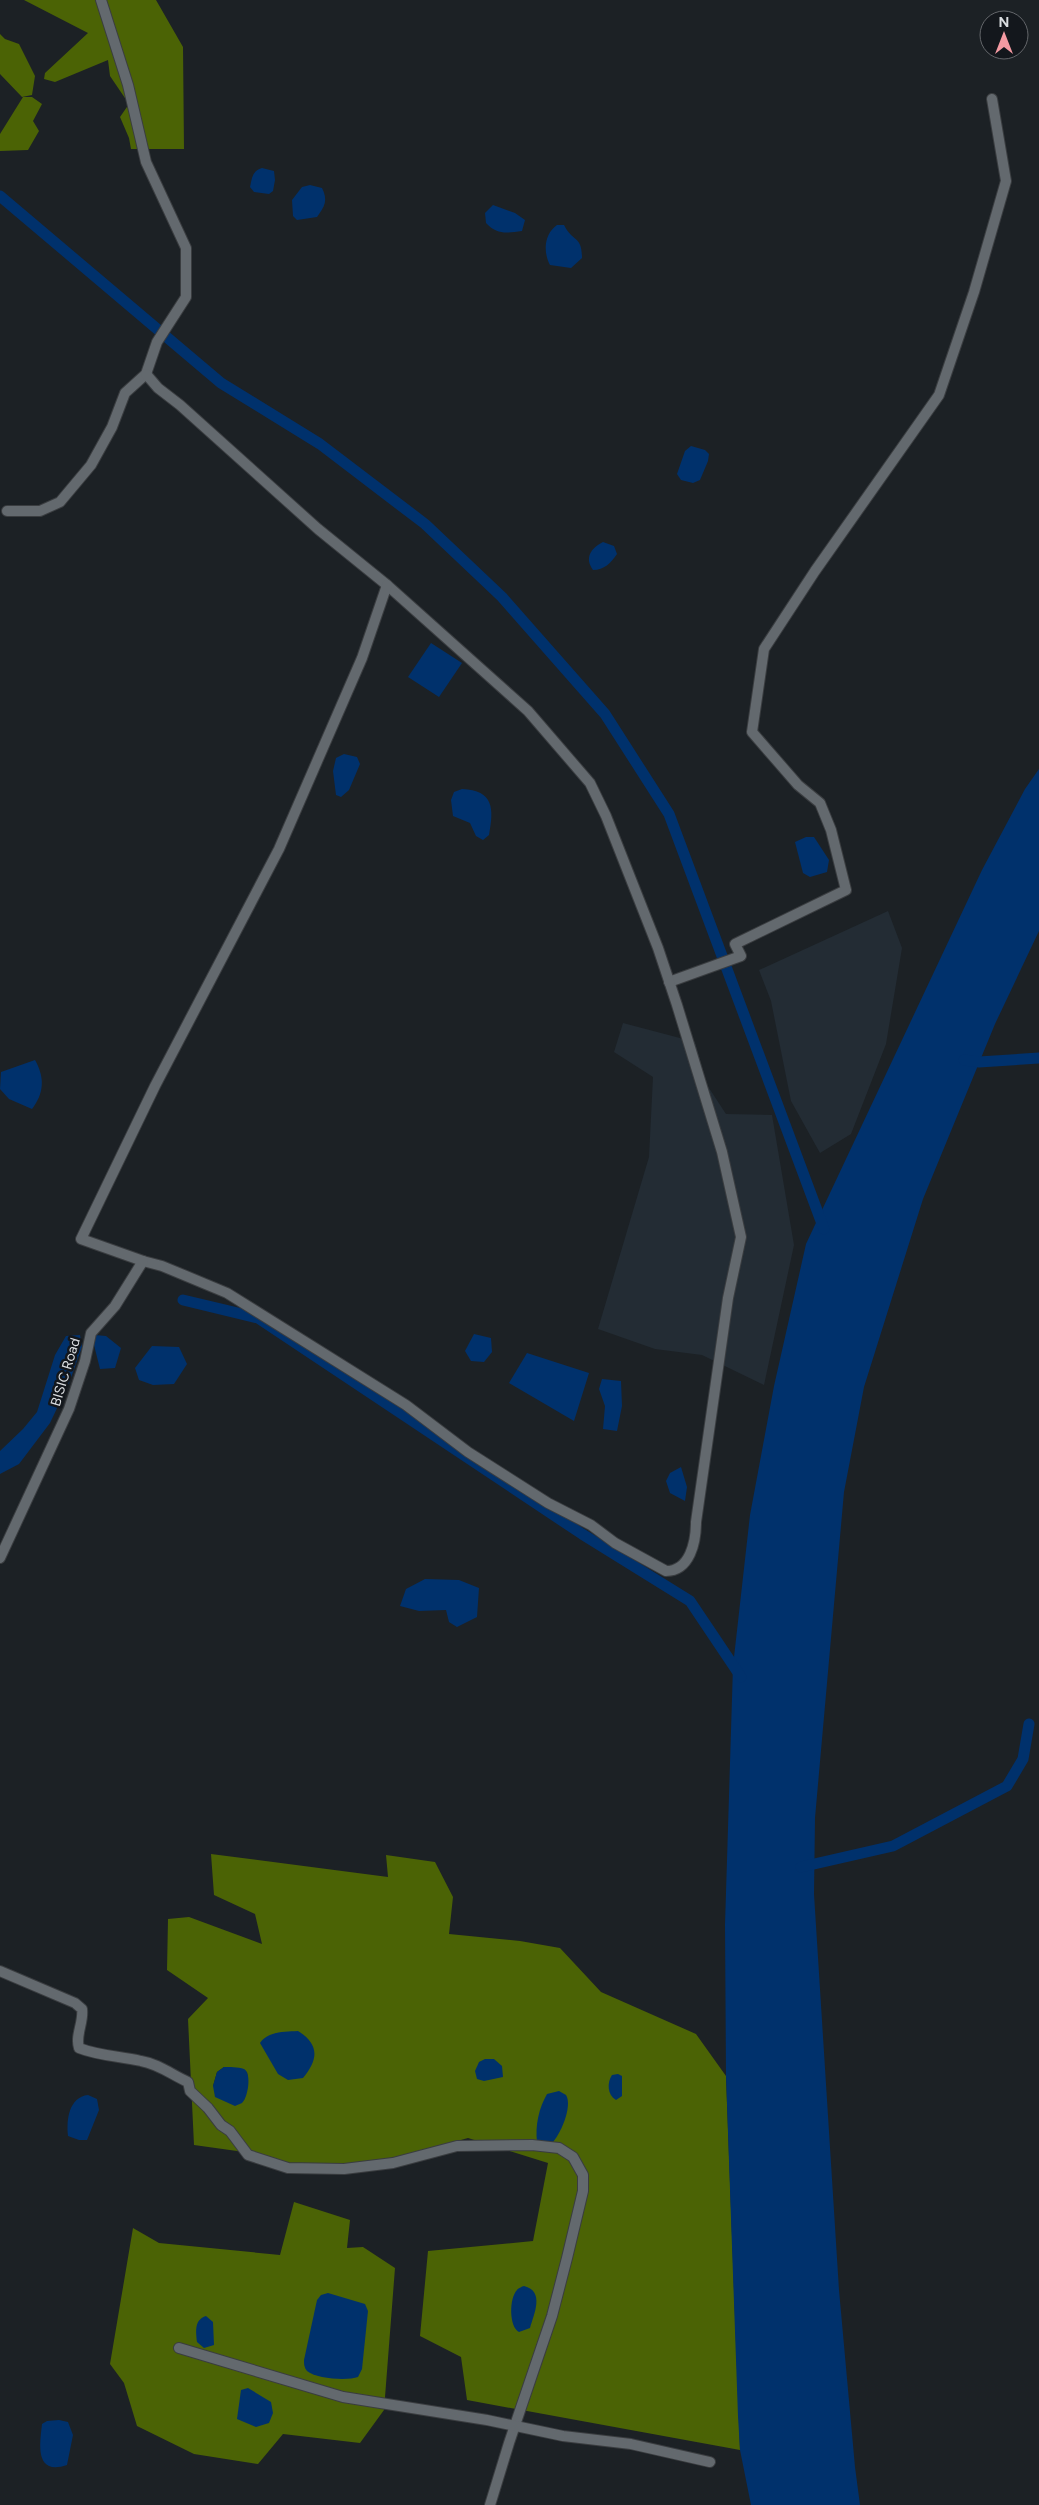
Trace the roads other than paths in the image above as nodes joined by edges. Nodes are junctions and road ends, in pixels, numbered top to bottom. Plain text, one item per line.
1 (101, 0) edge
2 (992, 99) dead end
3 (146, 374) junction
4 (7, 512) dead end
5 (387, 585) junction
6 (669, 982) junction
7 (143, 1261) junction
8 (0, 1558) edge
9 (0, 1971) edge
10 (179, 2348) dead end
11 (515, 2426) junction
12 (710, 2462) dead end
13 (490, 2505) edge

1 - 3 street
2 - 6 street
3 - 4 street
3 - 5 street
5 - 6 street
5 - 7 street
6 - 7 street
7 - 8 street, BISIC Road
9 - 11 street
10 - 11 street
11 - 12 street
11 - 13 street

